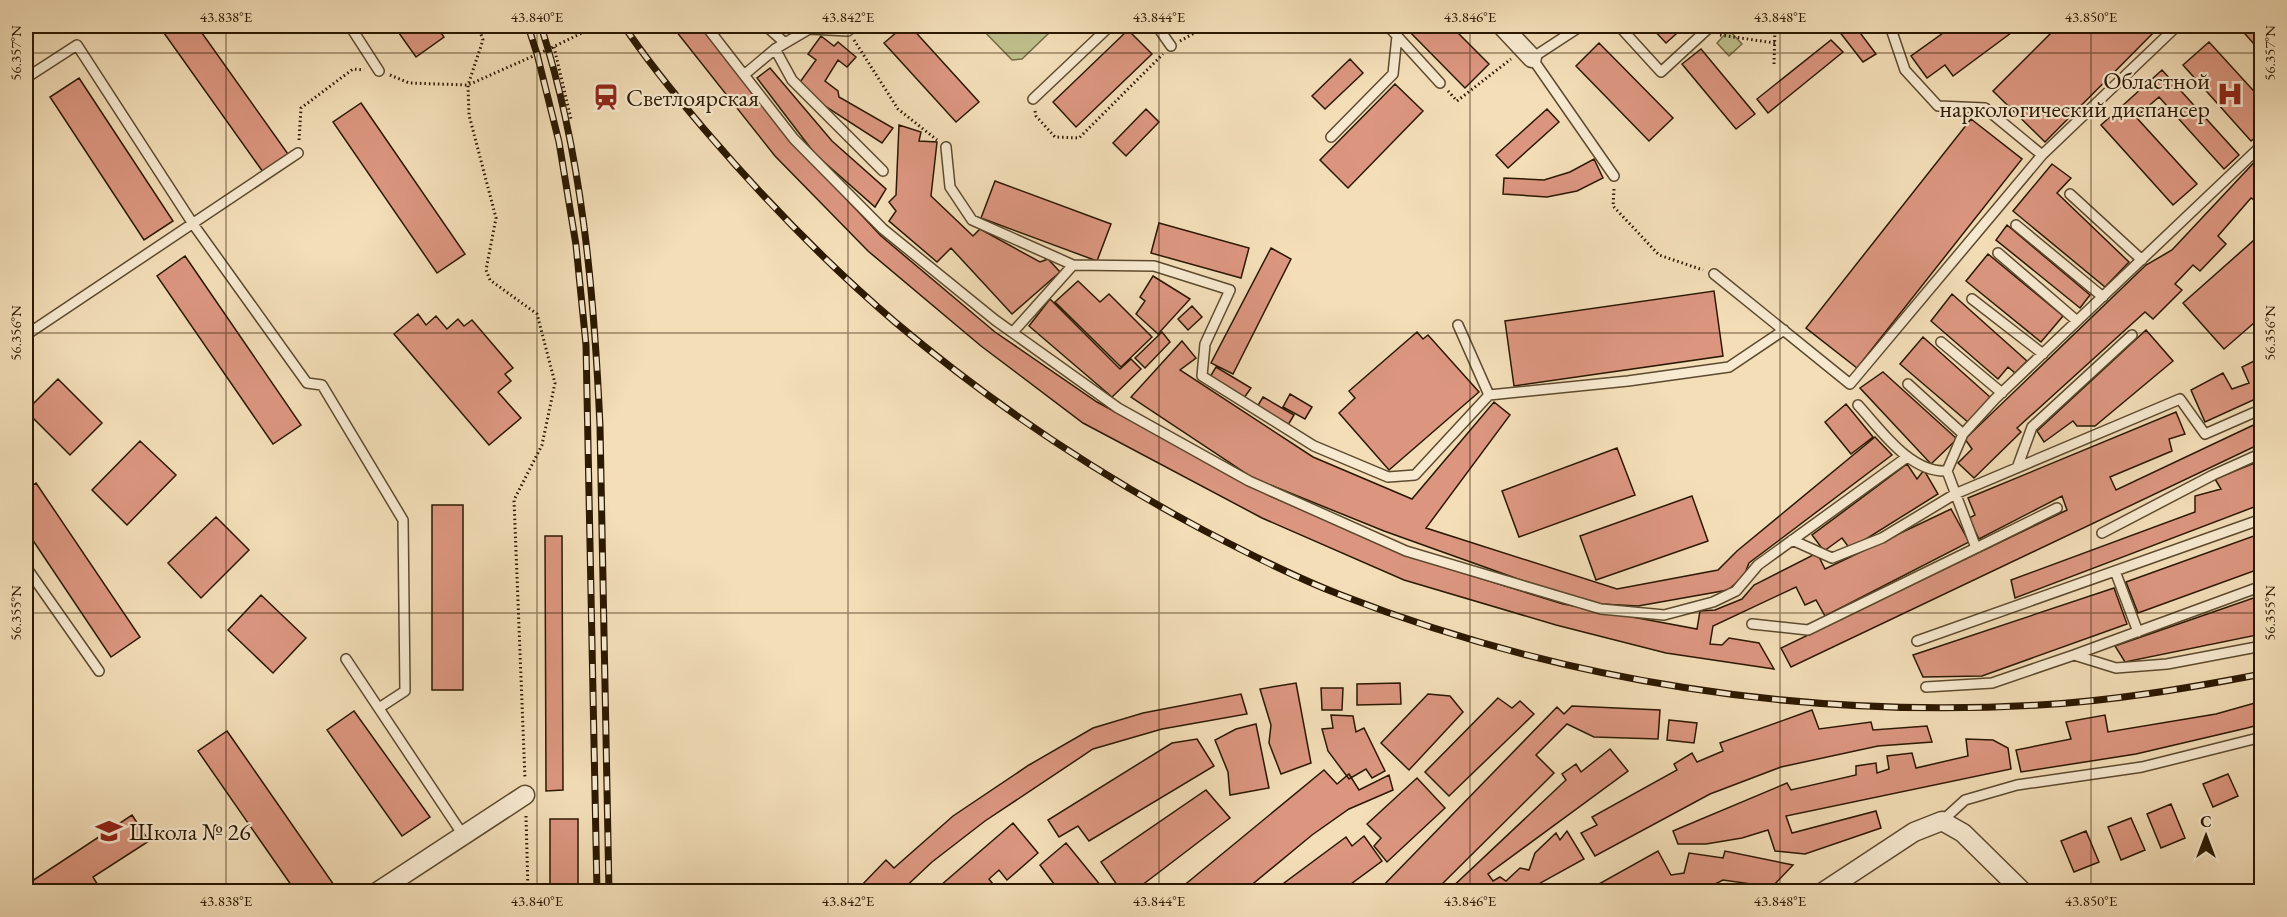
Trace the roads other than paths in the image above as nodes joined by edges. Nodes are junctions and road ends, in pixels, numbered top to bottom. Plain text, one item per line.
1 (350, 26) edge
2 (706, 26) edge
3 (766, 26) edge
4 (1110, 26) edge
5 (1157, 26) edge
6 (1388, 26) edge
7 (1502, 26) edge
8 (1581, 26) edge
9 (1619, 26) edge
10 (1711, 26) edge
11 (1890, 26) edge
12 (2177, 26) edge
13 (809, 28) edge
14 (851, 28) edge
15 (1397, 36) junction
16 (785, 43) junction
17 (1171, 46) road end
18 (775, 48) junction
19 (1528, 53) junction
20 (379, 71) road end
21 (744, 75) junction
22 (26, 78) edge
23 (1440, 83) road end
24 (1033, 99) road end
25 (1331, 137) dead end
26 (2262, 145) edge
27 (946, 147) road end
28 (298, 153) road end
29 (2042, 155) junction
30 (883, 171) dead end
31 (1614, 176) road end
32 (2070, 194) dead end
33 (193, 224) junction
34 (2016, 225) dead end
35 (1998, 254) dead end
36 (2142, 260) junction
37 (1074, 265) junction
38 (1714, 274) road end
39 (2103, 297) junction
40 (1972, 299) dead end
41 (2077, 321) junction
42 (1458, 325) dead end
43 (1784, 330) junction
44 (1013, 332) junction
45 (26, 335) edge
46 (2132, 335) dead end
47 (1941, 342) dead end
48 (2043, 354) junction
49 (1908, 384) dead end
50 (2002, 393) junction
51 (1489, 394) junction
52 (1858, 405) dead end
53 (2262, 409) edge
54 (1964, 434) junction
55 (2262, 453) edge
56 (1907, 457) junction
57 (2017, 468) junction
58 (1947, 471) junction
59 (1955, 494) junction
60 (2058, 508) dead end
61 (2262, 519) edge
62 (2102, 533) dead end
63 (1792, 540) junction
64 (1976, 548) junction
65 (26, 567) edge
66 (2115, 571) junction
67 (2262, 586) edge
68 (1752, 624) dead end
69 (2138, 632) junction
70 (1917, 641) dead end
71 (2262, 646) edge
72 (2074, 655) junction
73 (346, 658) dead end
74 (99, 671) dead end
75 (1926, 687) dead end
76 (379, 708) junction
77 (2262, 737) edge
78 (525, 795) road end
79 (1942, 821) junction
80 (463, 835) junction
81 (377, 891) edge
82 (1823, 891) edge
83 (2023, 891) edge

1 - 20 lane
2 - 21 lane
3 - 16 lane
4 - 24 lane
5 - 17 lane
6 - 15 lane
7 - 19 street
8 - 19 lane
9 - 10 lane
11 - 29 lane
12 - 29 lane
13 - 14 lane
13 - 16 lane
15 - 23 lane
15 - 25 lane
16 - 18 lane
18 - 21 lane
18 - 30 lane
19 - 31 lane
21 - 44 lane
22 - 33 lane
26 - 36 lane
27 - 37 lane
28 - 33 lane
29 - 43 lane
32 - 36 lane
33 - 45 lane
33 - 76 lane
34 - 39 lane
35 - 41 lane
36 - 39 lane
37 - 44 lane
37 - 51 lane
38 - 43 lane
39 - 41 lane
40 - 48 lane
41 - 48 lane
42 - 51 lane
43 - 51 lane
44 - 63 lane
46 - 57 lane
47 - 50 lane
48 - 50 lane
49 - 54 lane
50 - 54 lane
52 - 56 lane
53 - 57 lane
54 - 58 lane
55 - 62 lane
56 - 58 lane
56 - 63 lane
57 - 59 lane
58 - 59 lane
59 - 63 lane
59 - 64 lane
60 - 64 lane
61 - 66 lane
64 - 68 lane
65 - 74 lane
66 - 69 lane
66 - 70 lane
67 - 69 lane
69 - 72 lane
71 - 72 lane
72 - 75 lane
73 - 76 lane
76 - 80 lane
77 - 79 lane
78 - 80 street
79 - 82 street
79 - 83 street
80 - 81 street

